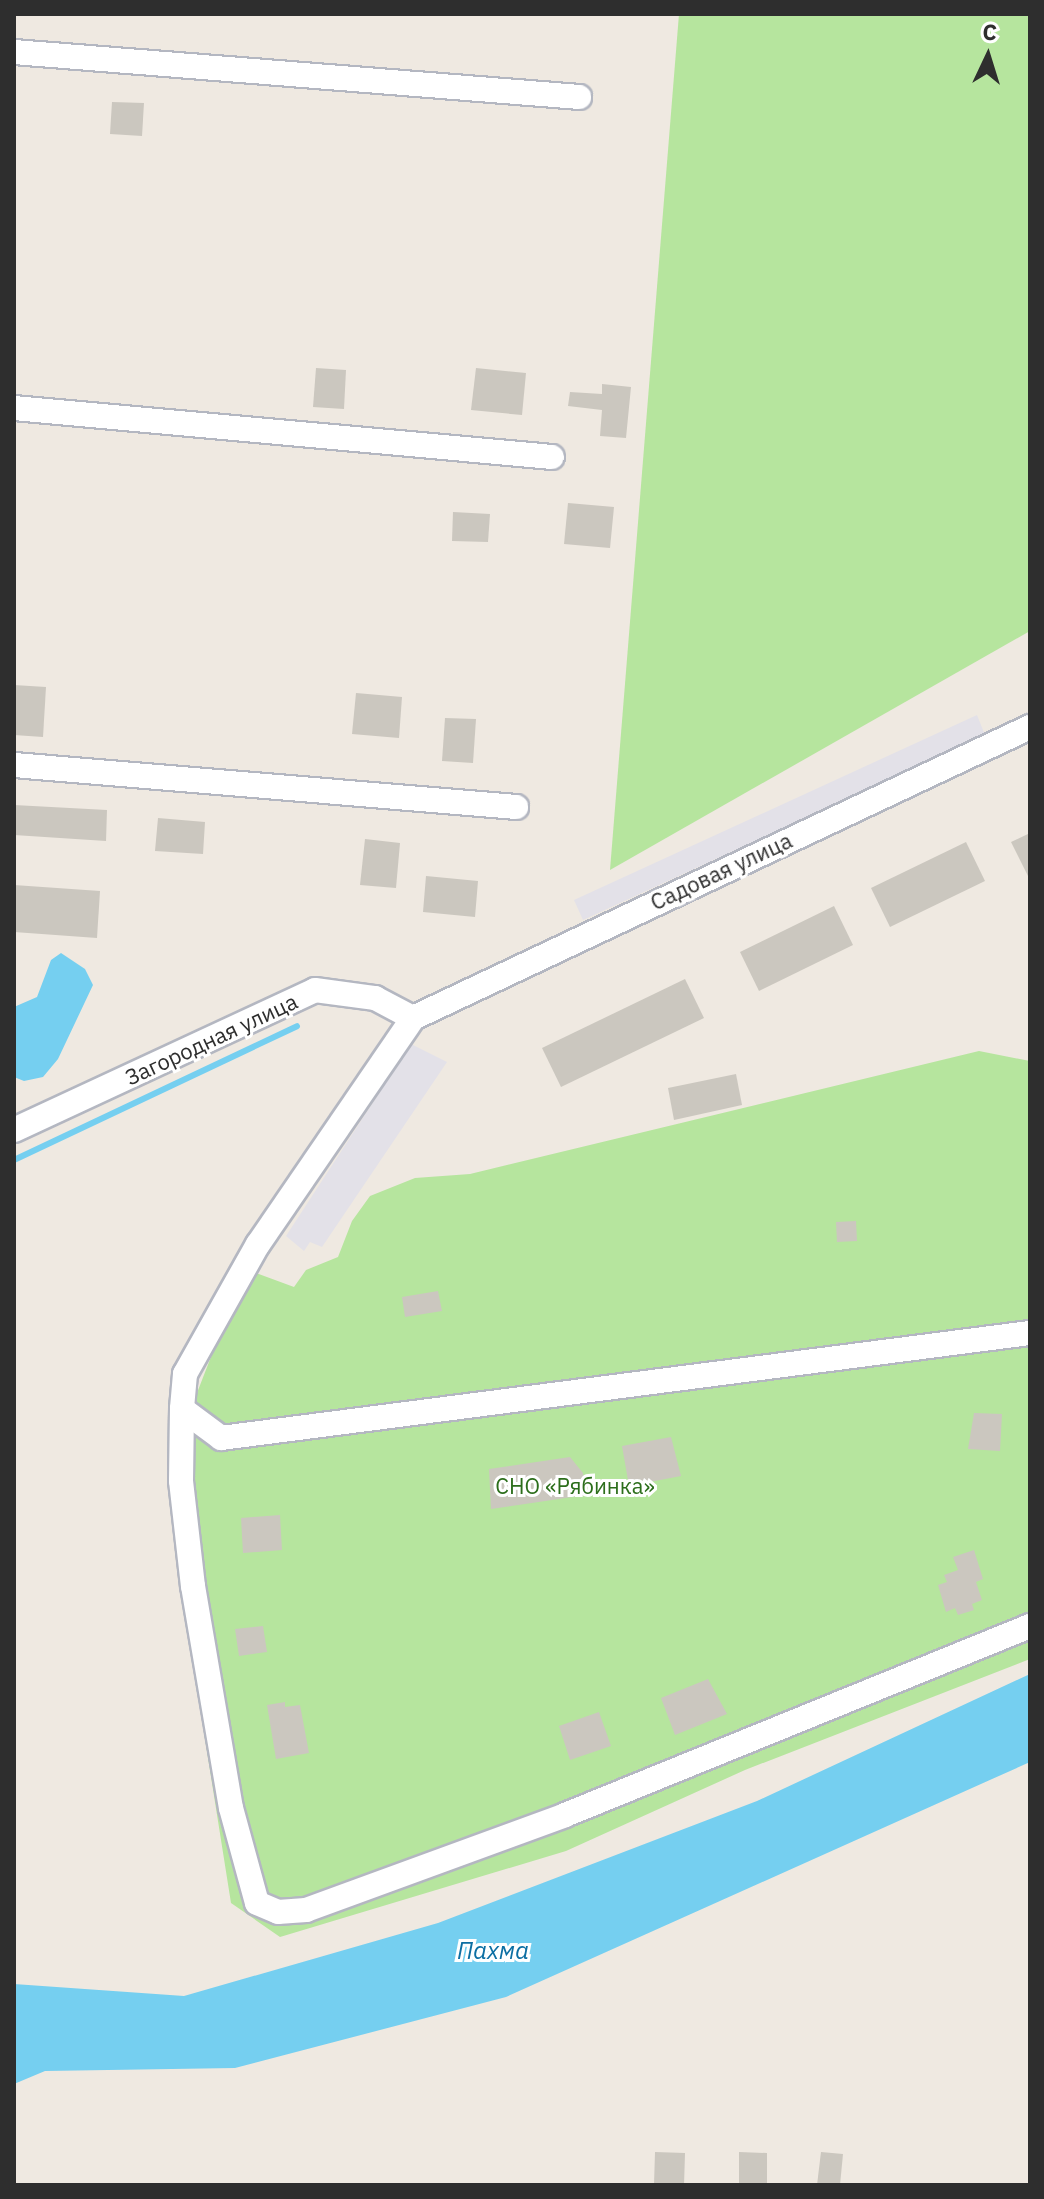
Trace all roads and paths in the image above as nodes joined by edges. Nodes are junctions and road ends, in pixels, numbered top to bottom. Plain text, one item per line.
1 (14, 52) edge
2 (579, 97) dead end
3 (14, 408) edge
4 (552, 457) dead end
5 (1030, 727) edge
6 (14, 765) edge
7 (516, 807) dead end
8 (413, 1018) junction
9 (14, 1130) edge
10 (1030, 1333) edge
11 (182, 1409) junction
12 (1030, 1626) edge

1 - 2 street
3 - 4 street
5 - 8 street, Садовая улица
6 - 7 street
8 - 9 street, Загородная улица
8 - 11 street
10 - 11 street
11 - 12 street

